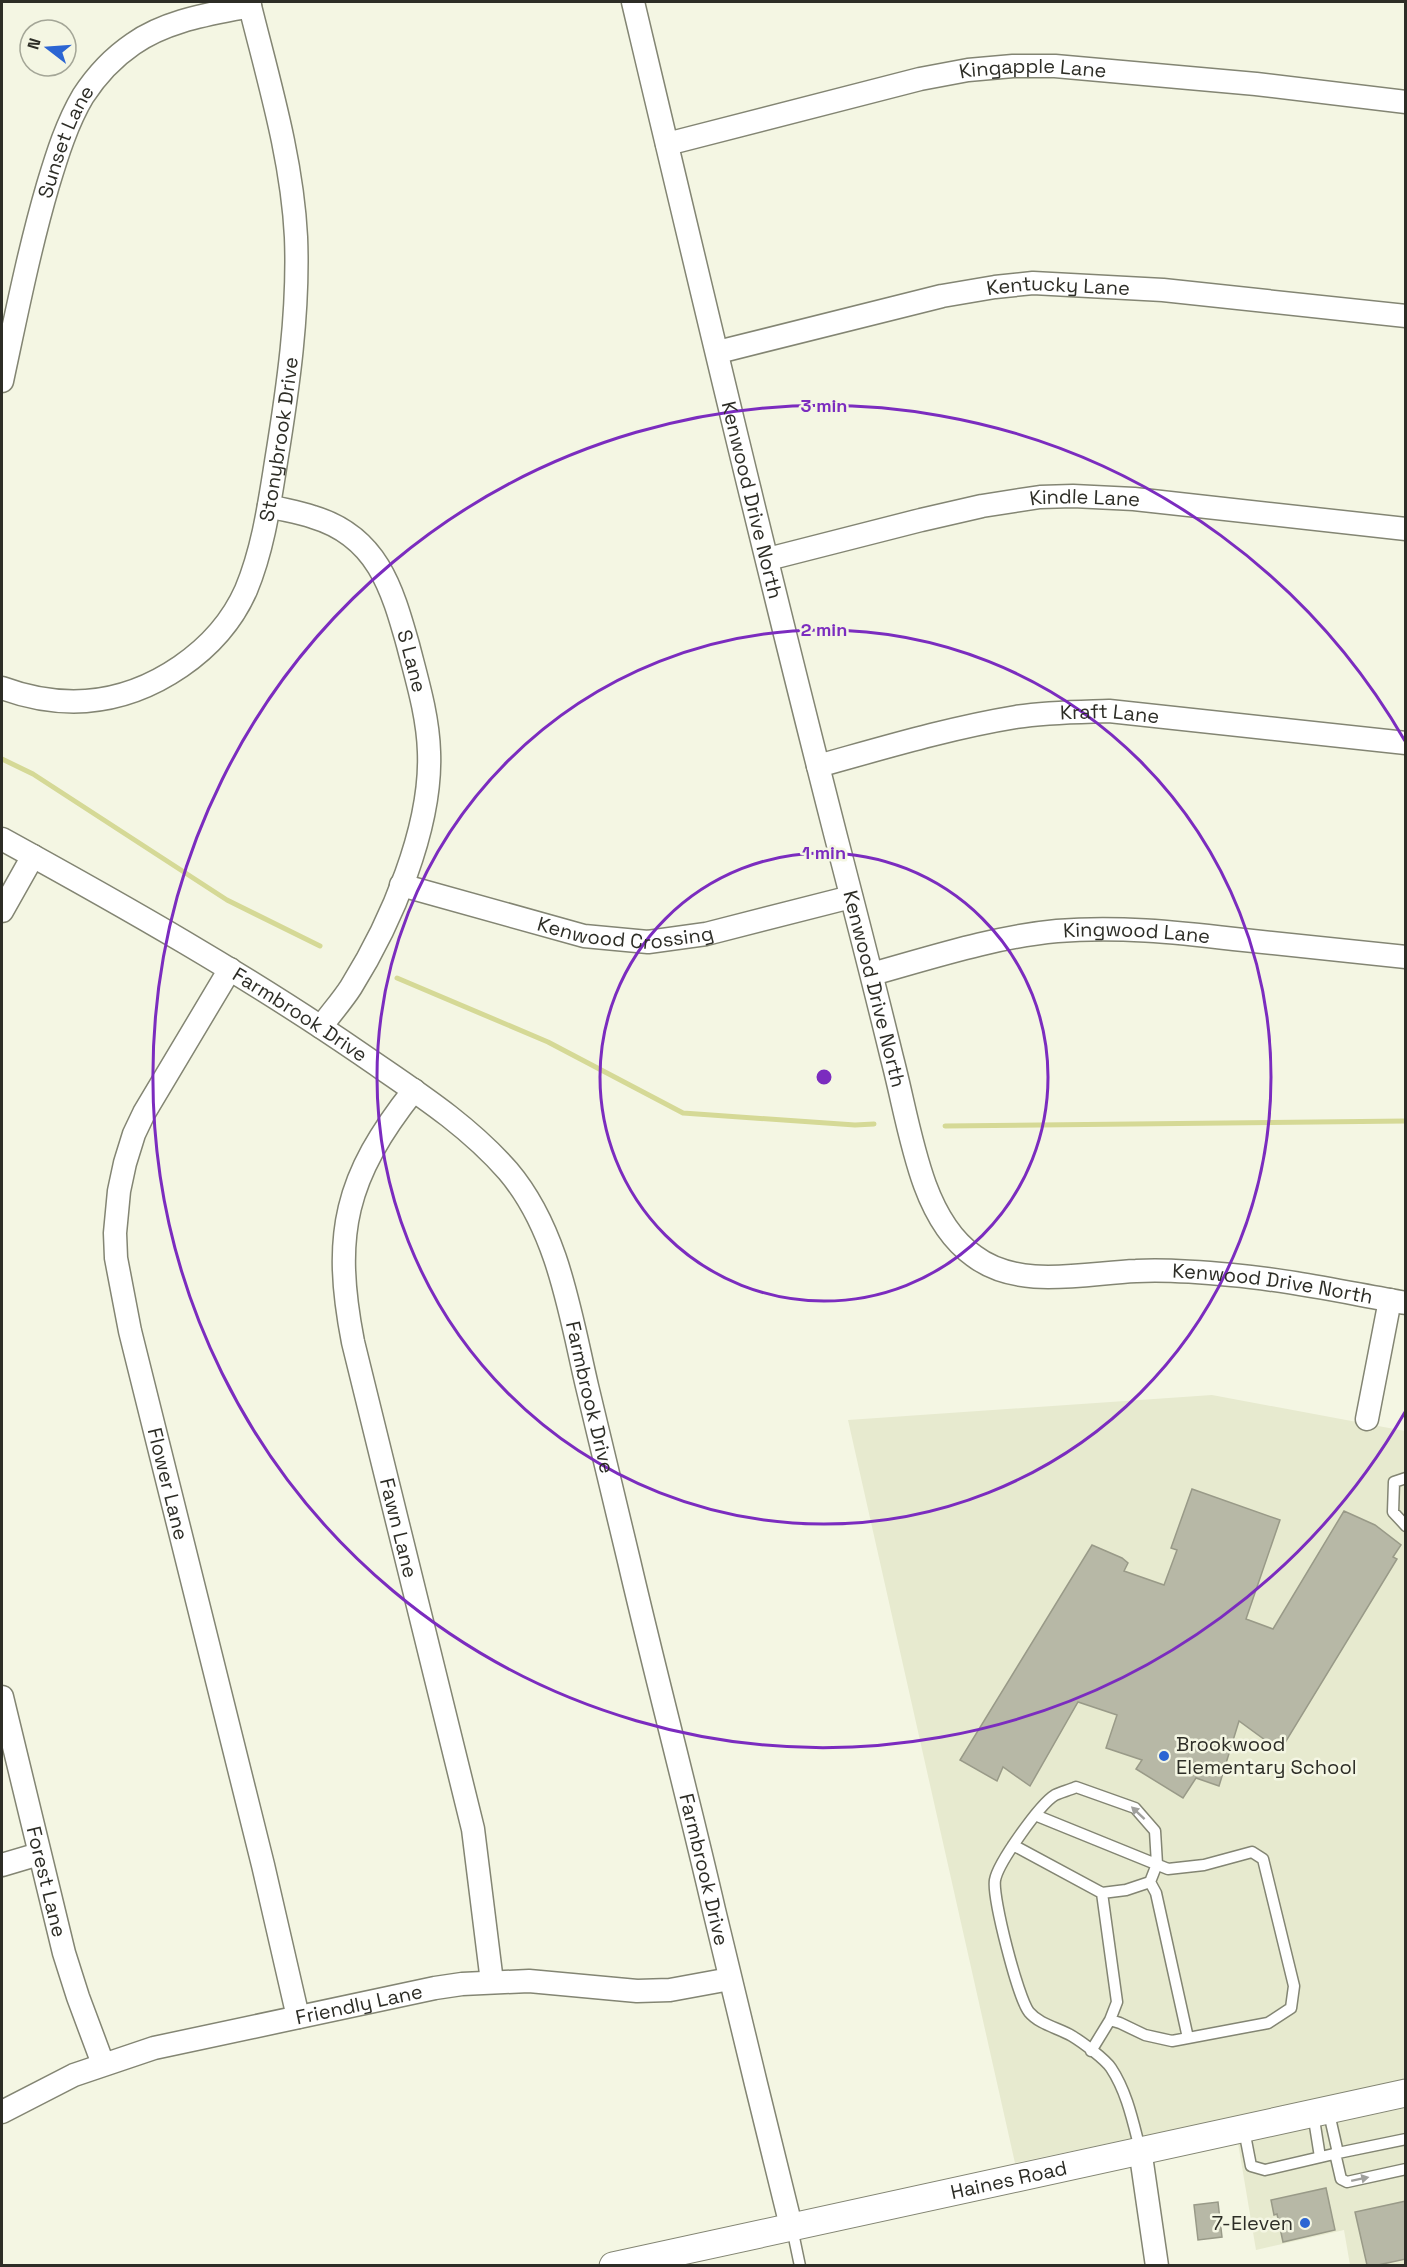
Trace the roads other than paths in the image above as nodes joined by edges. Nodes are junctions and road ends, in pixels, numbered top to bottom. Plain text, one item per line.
1 (633, 2) edge
2 (250, 4) edge
3 (1406, 102) edge
4 (667, 144) junction
5 (1406, 316) edge
6 (718, 352) junction
7 (2, 381) edge
8 (269, 507) junction
9 (1406, 529) edge
10 (768, 559) junction
11 (2, 688) edge
12 (1406, 743) edge
13 (818, 766) junction
14 (2, 839) edge
15 (33, 856) junction
16 (401, 885) junction
17 (851, 897) junction
18 (2, 911) edge
19 (1406, 957) edge
20 (230, 969) junction
21 (872, 974) junction
22 (321, 1026) junction
23 (414, 1090) junction
24 (1398, 1301) edge
25 (1367, 1419) dead end
26 (1406, 1478) edge
27 (1406, 1526) edge
28 (2, 1697) edge
29 (1035, 1815) junction
30 (1013, 1845) junction
31 (39, 1854) junction
32 (2, 1864) edge
33 (1157, 1864) junction
34 (1149, 1882) junction
35 (1102, 1893) junction
36 (730, 1979) junction
37 (492, 1982) junction
38 (298, 2017) junction
39 (1110, 2020) junction
40 (1188, 2038) junction
41 (1090, 2051) junction
42 (103, 2064) junction
43 (1406, 2093) edge
44 (1320, 2111) junction
45 (2, 2112) edge
46 (1243, 2127) junction
47 (1406, 2139) edge
48 (1140, 2149) junction
49 (1336, 2153) junction
50 (1320, 2157) junction
51 (1406, 2169) edge
52 (791, 2226) junction
53 (613, 2265) edge
54 (800, 2265) edge
55 (1157, 2265) edge

1 - 4 street, Kenwood Drive North
2 - 7 street, Sunset Lane
2 - 8 street, Stonybrook Drive
3 - 4 street, Kingapple Lane
4 - 6 street, Kenwood Drive North
5 - 6 street, Kentucky Lane
6 - 10 street, Kenwood Drive North
8 - 11 street, Stonybrook Drive
8 - 16 street, S Lane
9 - 10 street, Kindle Lane
10 - 13 street, Kenwood Drive North
12 - 13 street, Kraft Lane
13 - 17 street, Kenwood Drive North
14 - 15 street, Farmbrook Drive
15 - 18 street
15 - 20 street, Farmbrook Drive
16 - 17 street, Kenwood Crossing
16 - 22 street, S Lane
17 - 21 street, Kenwood Drive North
19 - 21 street, Kingwood Lane
20 - 22 street, Farmbrook Drive
20 - 38 street, Flower Lane
21 - 24 street, Kenwood Drive North
22 - 23 street, Farmbrook Drive
23 - 36 street, Farmbrook Drive
23 - 37 street, Fawn Lane
24 - 25 street
26 - 27 lane
28 - 31 street, Forest Lane
29 - 30 lane
29 - 33 lane
33 -> 29 lane
30 - 35 lane
30 - 41 lane
31 - 32 street
31 - 42 street, Forest Lane
33 - 34 lane
33 - 40 lane
34 - 35 lane
34 - 40 lane
35 - 39 lane
36 - 37 street, Friendly Lane
36 - 52 street, Farmbrook Drive
37 - 38 street, Friendly Lane
38 - 42 street, Friendly Lane
39 - 40 lane
39 - 41 lane
41 - 48 lane
42 - 45 street, Friendly Lane
43 - 44 street, Haines Road
44 - 46 street, Haines Road
44 - 49 lane
44 - 50 lane
46 - 48 street, Haines Road
46 - 50 lane
47 - 49 lane
48 - 52 street, Haines Road
48 - 55 street
49 - 50 lane
49 -> 51 lane
52 - 53 street, Haines Road
52 - 54 lane

